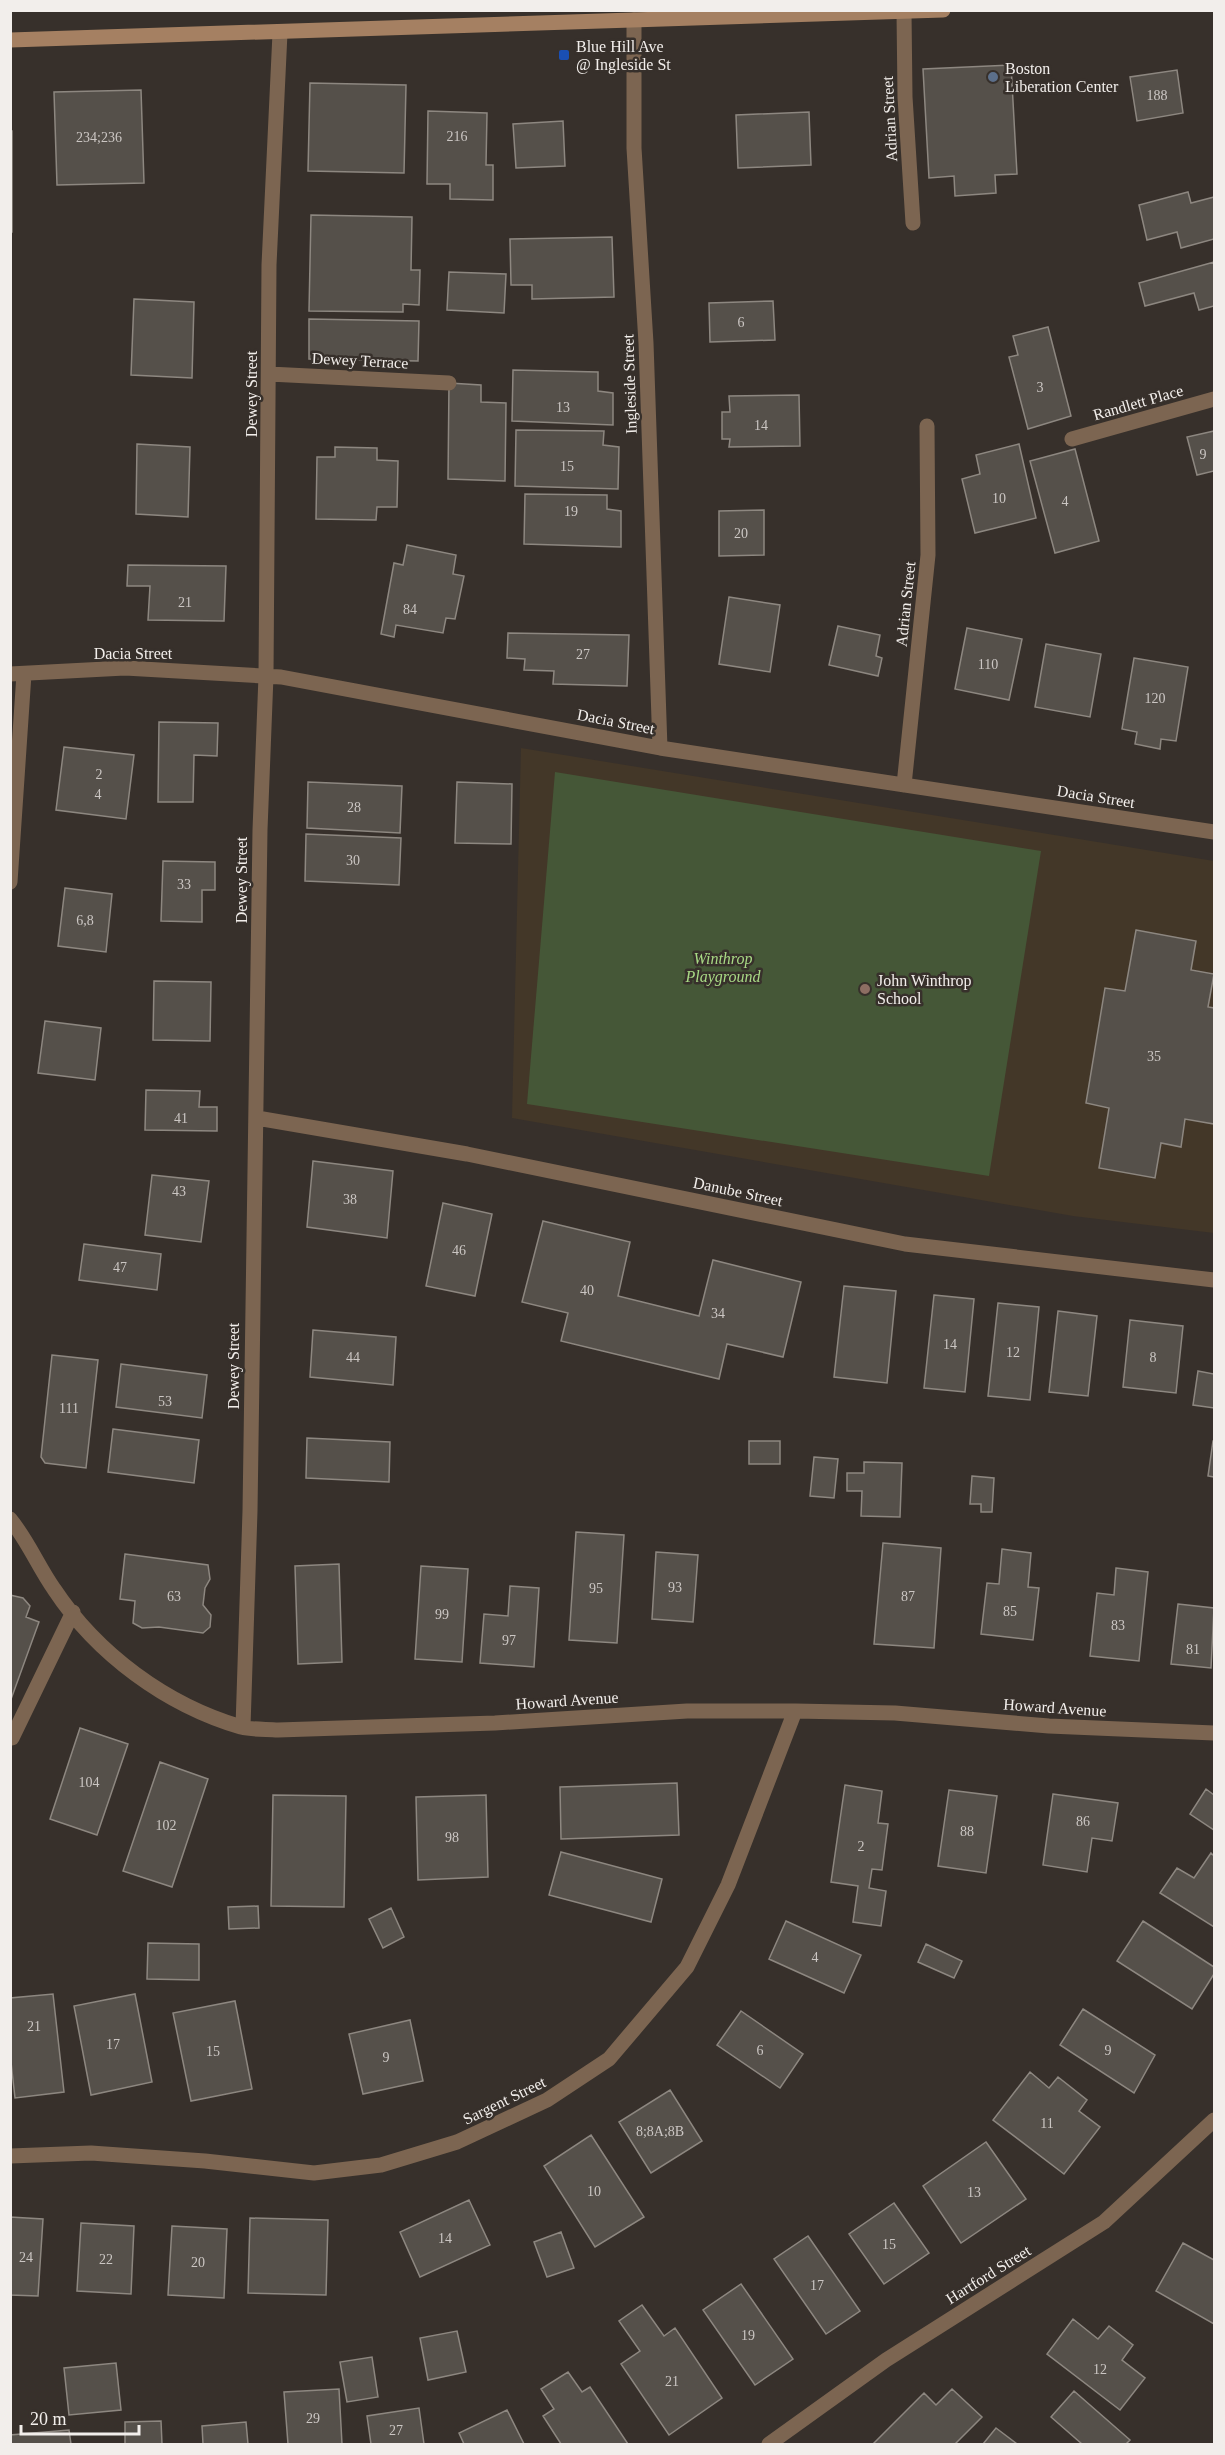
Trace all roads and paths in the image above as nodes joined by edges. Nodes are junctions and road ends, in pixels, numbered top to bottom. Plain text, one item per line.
1 (943, 10) edge
2 (904, 12) edge
3 (838, 13) edge
4 (558, 16) edge
5 (634, 20) junction
6 (280, 33) junction
7 (10, 40) edge
8 (913, 223) dead end
9 (268, 374) junction
10 (449, 383) dead end
11 (1215, 399) edge
12 (927, 426) dead end
13 (1072, 439) dead end
14 (17, 674) edge
15 (266, 676) junction
16 (660, 748) junction
17 (904, 785) junction
18 (1215, 832) edge
19 (10, 882) edge
20 (257, 1118) junction
21 (1215, 1280) edge
22 (10, 1519) edge
23 (73, 1612) junction
24 (795, 1711) junction
25 (243, 1728) junction
26 (1215, 1733) edge
27 (12, 1738) edge
28 (1215, 2120) edge
29 (10, 2156) edge
30 (769, 2445) edge

1 - 2 main road
2 - 3 main road
2 - 8 street, Adrian Street
3 - 5 main road
4 - 5 main road
4 - 6 main road
5 - 16 street, Ingleside Street
6 - 7 main road
6 - 9 street, Dewey Street
9 - 10 street, Dewey Terrace
9 - 15 street, Dewey Street
11 - 13 street, Randlett Place
12 - 17 street, Adrian Street
14 - 15 street, Dacia Street
14 - 19 street
15 - 16 street, Dacia Street
15 - 20 street, Dewey Street
16 - 17 street, Dacia Street
17 - 18 street, Dacia Street
20 - 21 street, Danube Street
20 - 25 street, Dewey Street
22 - 23 street, Howard Avenue
23 - 25 street, Howard Avenue
23 - 27 street
24 - 25 street, Howard Avenue
24 - 26 street, Howard Avenue
24 - 29 street, Sargent Street
28 - 30 street, Hartford Street

